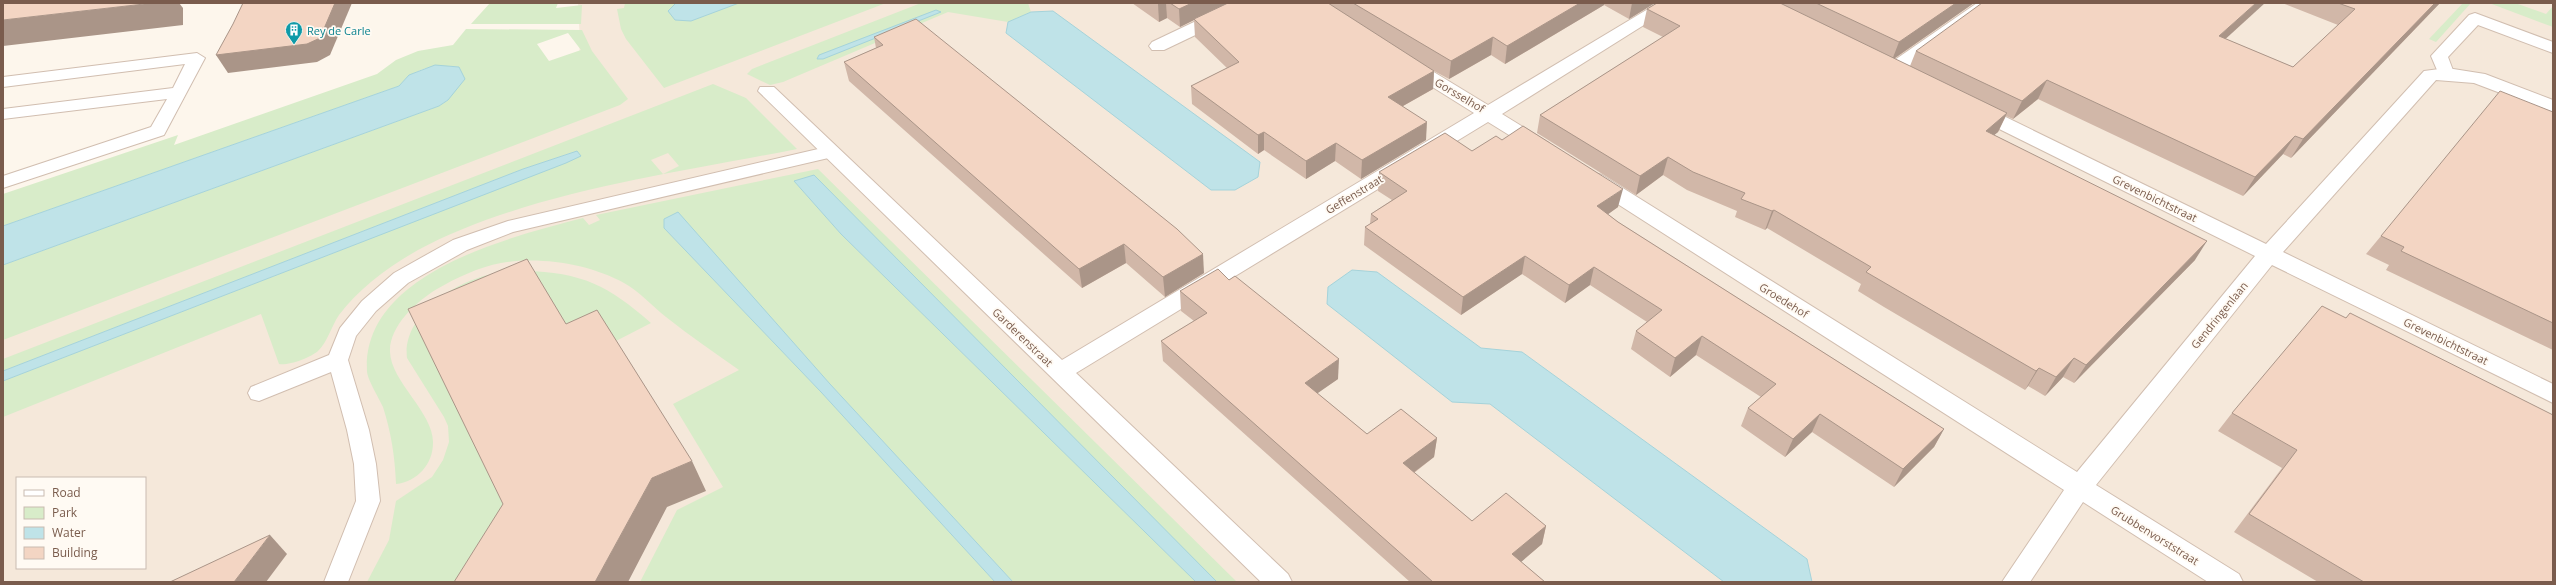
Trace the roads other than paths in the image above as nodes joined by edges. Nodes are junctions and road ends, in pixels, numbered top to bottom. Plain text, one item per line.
1 (1248, 3) edge
2 (1670, 3) edge
3 (1988, 3) edge
4 (1158, 46) dead end
5 (2553, 48) edge
6 (1395, 56) edge
7 (1873, 60) edge
8 (1893, 70) junction
9 (2446, 73) junction
10 (1914, 80) edge
11 (3, 82) edge
12 (179, 92) junction
13 (767, 92) dead end
14 (1957, 101) edge
15 (2553, 107) edge
16 (1488, 113) junction
17 (3, 114) edge
18 (831, 152) junction
19 (1560, 158) edge
20 (1580, 171) edge
21 (3, 182) edge
22 (2269, 254) junction
23 (338, 360) junction
24 (1059, 372) junction
25 (259, 393) dead end
26 (2553, 394) edge
27 (2079, 488) junction
28 (336, 582) edge
29 (1279, 582) edge
30 (2015, 582) edge
31 (2230, 582) edge

1 - 4 street
2 - 16 street, Geffenstraat
3 - 8 street
5 - 9 lane
6 - 16 street, Gorsselhof
7 - 8 street
8 - 10 street
9 - 15 street
9 - 22 street, Gendringenlaan
11 - 12 lane
12 - 17 lane
12 - 21 lane
13 - 18 street, Garderenstraat
14 - 22 street, Grevenbichtstraat
16 - 19 street
16 - 24 street, Geffenstraat
18 - 23 lane
18 - 24 street, Garderenstraat
20 - 27 street, Groedehof
22 - 26 street, Grevenbichtstraat
22 - 27 street, Gendringenlaan
23 - 25 lane
23 - 28 lane
24 - 29 street, Garderenstraat
27 - 30 street, Gendringenlaan
27 - 31 street, Grubbenvorststraat

